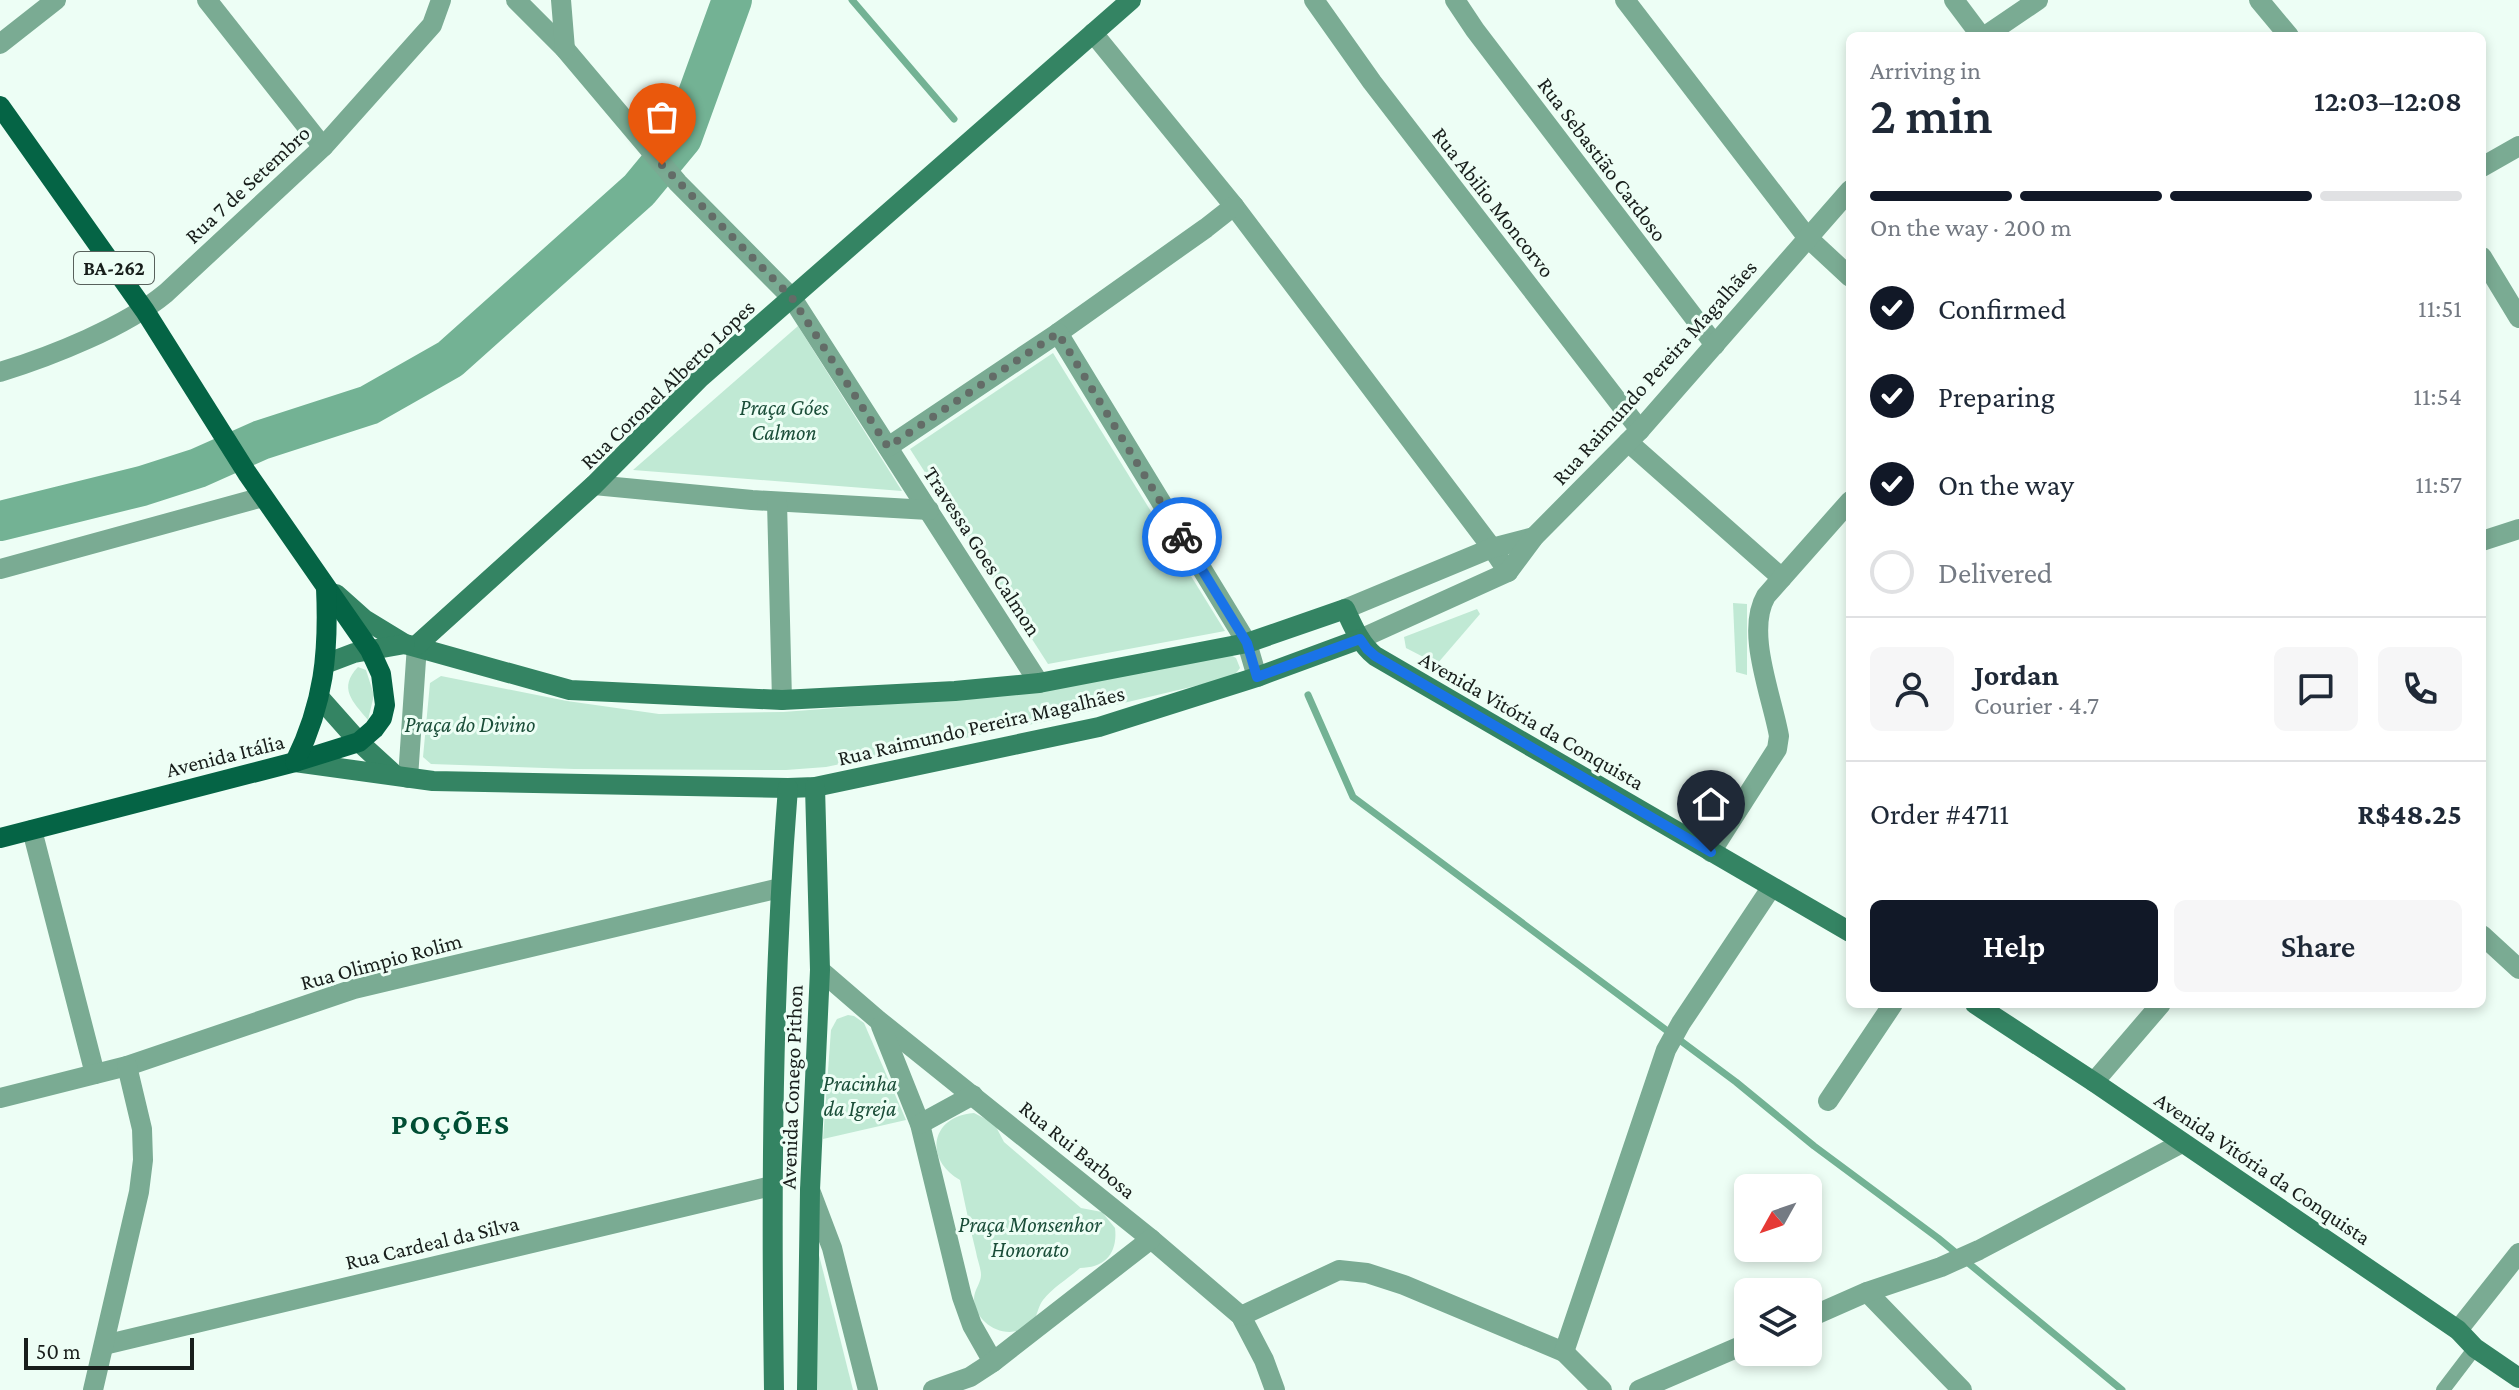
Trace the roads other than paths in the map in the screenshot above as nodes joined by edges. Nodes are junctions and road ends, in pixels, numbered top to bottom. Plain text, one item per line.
1 (56, 0) edge
2 (207, 0) edge
3 (441, 0) edge
4 (516, 0) edge
5 (561, 0) edge
6 (1131, 0) edge
7 (1314, 0) edge
8 (1455, 0) edge
9 (1625, 0) edge
10 (1954, 0) edge
11 (2038, 0) edge
12 (2259, 0) edge
13 (1980, 32) edge
14 (1989, 32) edge
15 (2286, 32) edge
16 (1093, 33) junction
17 (0, 44) edge
18 (565, 49) junction
19 (0, 106) edge
20 (2519, 146) edge
21 (323, 147) junction
22 (2486, 165) edge
23 (1846, 194) edge
24 (1234, 206) junction
25 (1807, 237) junction
26 (2486, 264) edge
27 (1846, 273) edge
28 (792, 298) junction
29 (145, 311) junction
30 (2519, 318) edge
31 (1058, 333) junction
32 (1715, 345) junction
33 (0, 372) edge
34 (1634, 436) junction
35 (888, 447) junction
36 (594, 485) junction
37 (263, 497) junction
38 (777, 502) junction
39 (1846, 506) edge
40 (929, 510) junction
41 (2519, 529) edge
42 (1534, 537) junction
43 (2486, 540) edge
44 (1492, 548) junction
45 (0, 569) edge
46 (1508, 572) junction
47 (1782, 578) junction
48 (326, 586) junction
49 (1345, 609) junction
50 (1360, 639) junction
51 (1247, 643) junction
52 (411, 645) junction
53 (370, 650) junction
54 (325, 664) junction
55 (1257, 677) junction
56 (1039, 683) junction
57 (319, 697) junction
58 (782, 700) junction
59 (359, 742) junction
60 (295, 762) junction
61 (402, 777) junction
62 (815, 787) junction
63 (788, 788) junction
64 (32, 830) junction
65 (0, 838) edge
66 (1711, 852) junction
67 (780, 888) junction
68 (1771, 888) junction
69 (1846, 930) edge
70 (2486, 939) edge
71 (2519, 969) edge
72 (820, 970) junction
73 (1890, 1008) edge
74 (1981, 1008) edge
75 (2158, 1008) edge
76 (878, 1020) junction
77 (127, 1066) junction
78 (95, 1074) junction
79 (2094, 1082) junction
80 (973, 1095) junction
81 (0, 1098) edge
82 (1828, 1101) dead end
83 (920, 1124) junction
84 (2182, 1143) junction
85 (771, 1186) junction
86 (810, 1190) junction
87 (1151, 1239) junction
88 (2519, 1253) edge
89 (1867, 1292) junction
90 (1822, 1312) edge
91 (1241, 1316) junction
92 (2458, 1330) junction
93 (104, 1345) junction
94 (2475, 1348) junction
95 (1734, 1349) edge
96 (1564, 1352) junction
97 (993, 1362) junction
98 (2519, 1378) edge
99 (974, 1384) edge
100 (93, 1390) edge
101 (774, 1390) edge
102 (807, 1390) edge
103 (868, 1390) edge
104 (933, 1390) edge
105 (1275, 1390) edge
106 (1602, 1390) edge
107 (1639, 1390) edge
108 (1962, 1390) edge
109 (2443, 1390) edge

1 - 17 street
2 - 21 street
3 - 21 street, Rua 7 de Setembro
4 - 18 street, Travessa Goes Calmon
5 - 18 street
6 - 16 main road, Rua Coronel Alberto Lopes
7 - 34 street, Rua Abilio Moncorvo
8 - 32 street, Rua Sebastião Cardoso
9 - 25 street
10 - 13 street
11 - 14 street
12 - 15 street
16 - 24 street
16 - 28 main road, Rua Coronel Alberto Lopes
18 - 28 street, Travessa Goes Calmon
19 - 29 main road, BA-262
20 - 22 street
21 - 29 street, Rua 7 de Setembro
23 - 25 street, Rua Raimundo Pereira Magalhães
24 - 31 street
24 - 44 street
25 - 27 street
25 - 32 street, Rua Raimundo Pereira Magalhães
26 - 30 street
28 - 35 street, Travessa Goes Calmon
28 - 36 main road, Rua Coronel Alberto Lopes
29 - 33 street, Rua 7 de Setembro
29 - 37 main road, BA-262
31 - 35 street
31 - 51 street
32 - 34 street, Rua Raimundo Pereira Magalhães
34 - 42 street, Rua Raimundo Pereira Magalhães
34 - 47 street, Rua Abilio Moncorvo
35 - 40 street, Travessa Goes Calmon
36 - 38 street
36 - 52 main road, Rua Coronel Alberto Lopes
37 - 45 street
37 - 48 main road, BA-262
38 - 40 street
38 - 58 street
39 - 47 street
40 - 56 street, Travessa Goes Calmon
41 - 43 street
42 - 44 street, Rua Raimundo Pereira Magalhães
42 - 46 street, Rua Raimundo Pereira Magalhães
44 - 46 street
44 - 49 street, Rua Raimundo Pereira Magalhães
46 - 50 street, Rua Raimundo Pereira Magalhães
47 - 66 street
48 - 52 main road, BA-262
48 - 53 main road
48 - 54 main road
49 - 50 main road
49 - 51 main road, Rua Raimundo Pereira Magalhães
50 - 55 main road, Rua Raimundo Pereira Magalhães
50 - 66 main road, Avenida Vitória da Conquista
51 - 55 street
51 - 56 main road, Rua Raimundo Pereira Magalhães
52 - 53 main road
52 - 58 main road, Rua Raimundo Pereira Magalhães
52 - 61 street
53 - 54 main road
53 - 59 main road
54 - 57 main road
55 - 62 main road, Rua Raimundo Pereira Magalhães
56 - 58 main road, Rua Raimundo Pereira Magalhães
57 - 59 main road
57 - 60 main road
59 - 60 main road, Avenida Itália
59 - 61 main road
60 - 61 main road, Rua Raimundo Pereira Magalhães
60 - 64 main road, Avenida Itália
61 - 63 main road, Rua Raimundo Pereira Magalhães
62 - 63 main road, Rua Raimundo Pereira Magalhães
62 - 72 main road, Avenida Conego Pithon
63 - 67 main road, Avenida Conego Pithon
64 - 65 main road, Avenida Itália
64 - 78 street
66 - 68 main road, Avenida Vitória da Conquista
67 - 77 street, Rua Olimpio Rolim
67 - 85 main road, Avenida Conego Pithon
68 - 69 main road, Avenida Vitória da Conquista
68 - 96 street
70 - 71 street
72 - 76 street, Rua Rui Barbosa
72 - 86 main road, Avenida Conego Pithon
73 - 82 street
74 - 79 main road, Avenida Vitória da Conquista
75 - 79 street
76 - 80 street, Rua Rui Barbosa
76 - 83 street
77 - 78 street, Rua Olimpio Rolim
77 - 93 street
78 - 81 street, Rua Olimpio Rolim
79 - 84 main road, Avenida Vitória da Conquista
80 - 83 street
80 - 87 street, Rua Rui Barbosa
83 - 97 street
84 - 89 street
84 - 92 main road, Avenida Vitória da Conquista
85 - 93 street, Rua Cardeal da Silva
85 - 101 main road, Avenida Conego Pithon
86 - 102 main road, Avenida Conego Pithon
86 - 103 street
87 - 91 street, Rua Rui Barbosa
87 - 97 street
88 - 92 street
89 - 90 street
89 - 108 street
91 - 96 street
91 - 105 street, Rua Rui Barbosa
92 - 94 main road, Avenida Vitória da Conquista
93 - 100 street
94 - 98 main road, Avenida Vitória da Conquista
94 - 109 lane
95 - 107 street
96 - 106 street
97 - 99 street
99 - 104 street

